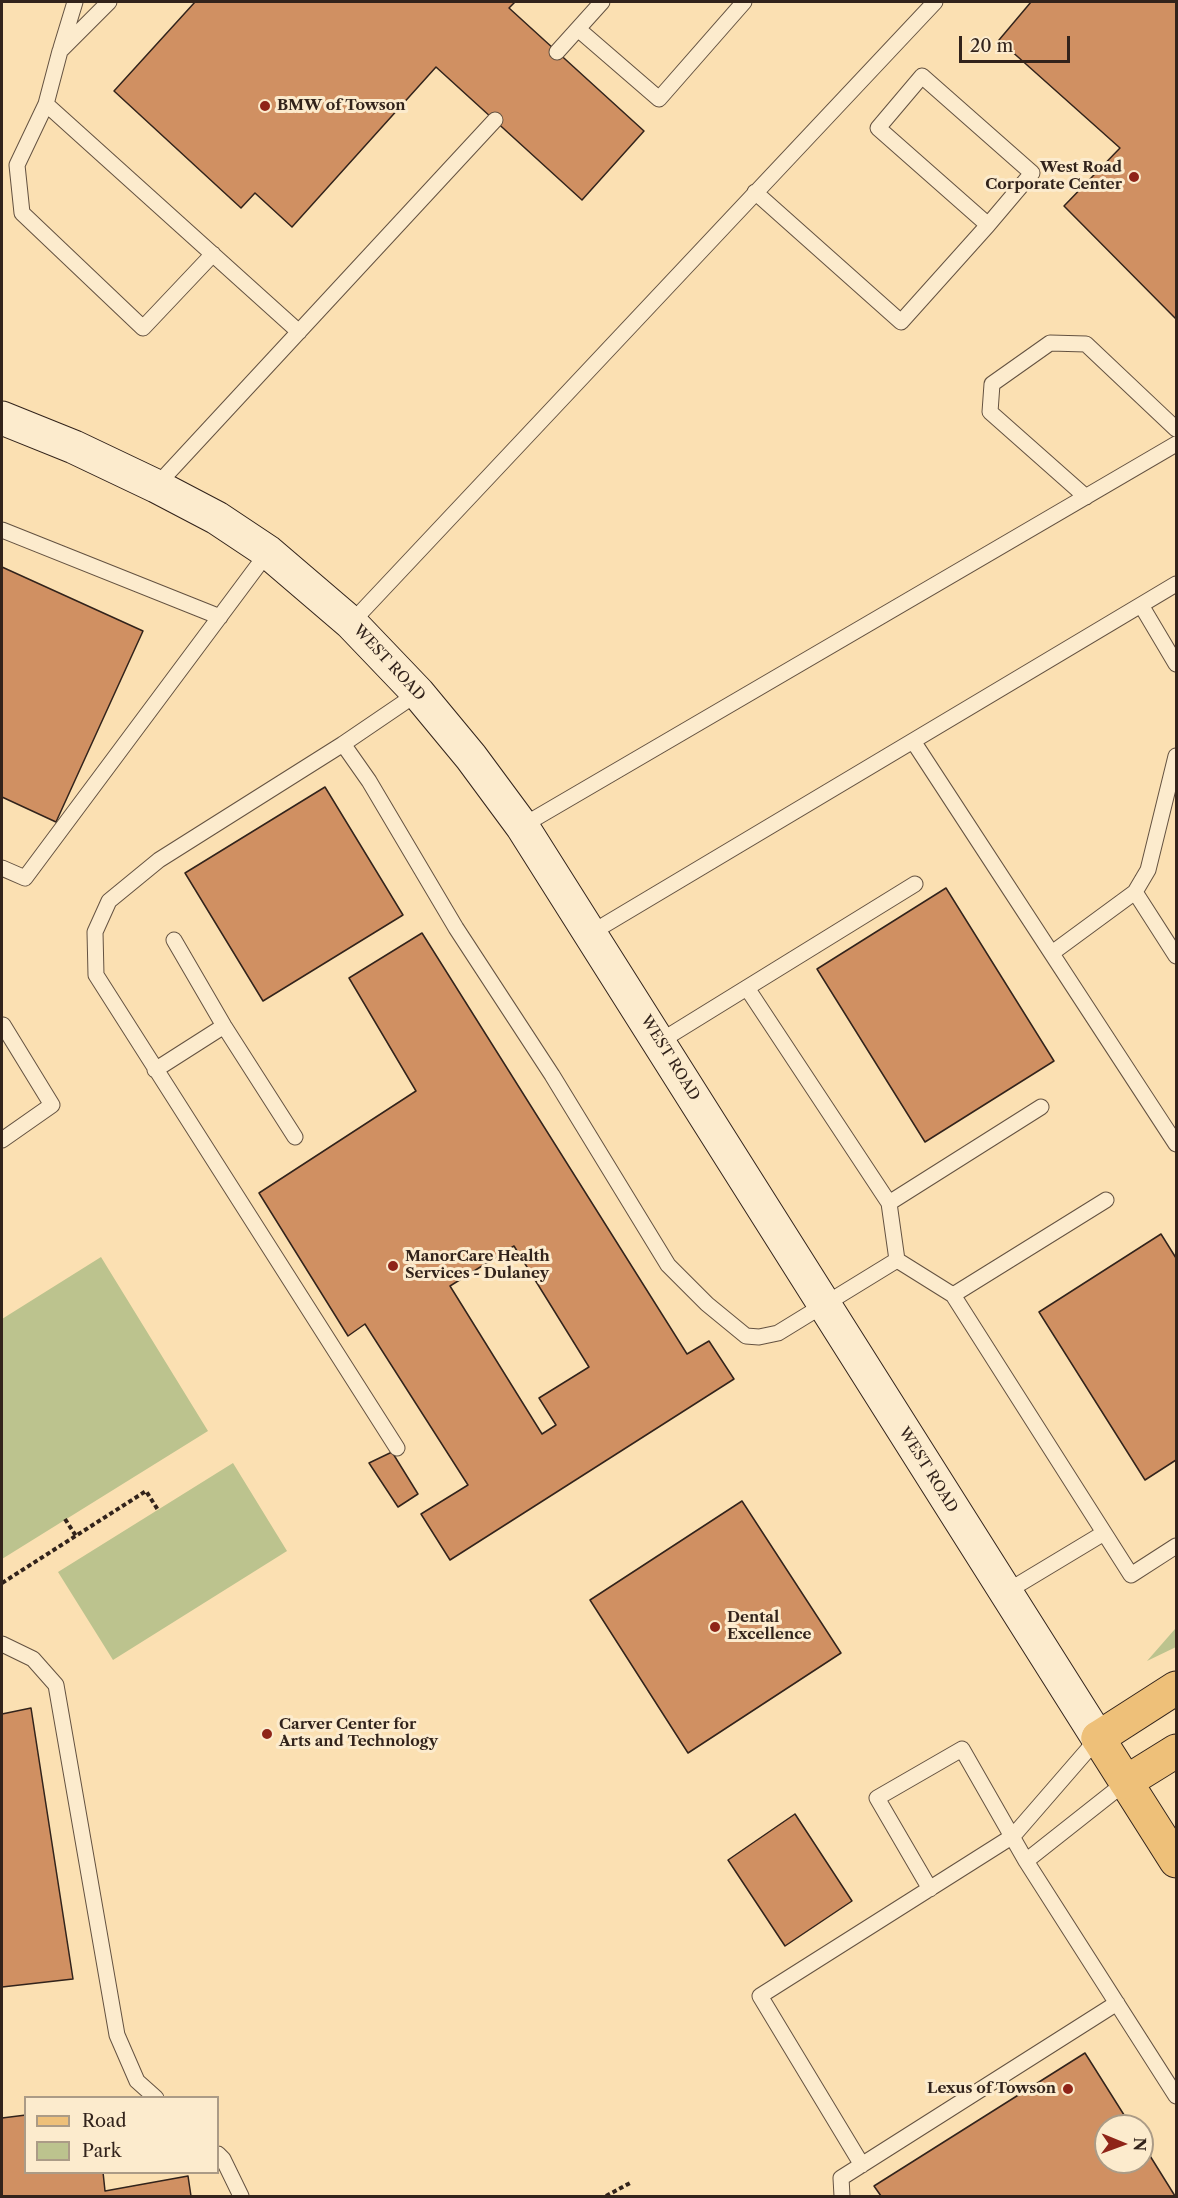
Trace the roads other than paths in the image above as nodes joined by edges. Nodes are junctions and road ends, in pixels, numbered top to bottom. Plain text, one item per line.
1 (75, 2) edge
2 (109, 2) edge
3 (602, 2) edge
4 (744, 2) edge
5 (934, 2) edge
6 (578, 29) junction
7 (60, 51) junction
8 (557, 52) dead end
9 (46, 104) junction
10 (495, 120) dead end
11 (755, 192) junction
12 (988, 225) junction
13 (213, 254) junction
14 (299, 332) junction
15 (2, 418) edge
16 (1176, 429) edge
17 (1176, 444) edge
18 (156, 486) junction
19 (1086, 497) junction
20 (2, 530) edge
21 (268, 552) junction
22 (1176, 584) edge
23 (1141, 605) junction
24 (220, 616) junction
25 (351, 623) junction
26 (1176, 664) edge
27 (418, 693) junction
28 (913, 741) junction
29 (343, 744) junction
30 (1176, 756) edge
31 (522, 826) junction
32 (2, 868) edge
33 (915, 884) dead end
34 (1136, 892) junction
35 (591, 933) junction
36 (174, 940) dead end
37 (1052, 953) junction
38 (1176, 956) edge
39 (747, 988) junction
40 (224, 1026) junction
41 (2, 1027) edge
42 (659, 1042) junction
43 (155, 1070) junction
44 (1041, 1107) dead end
45 (295, 1137) dead end
46 (2, 1140) edge
47 (1176, 1144) edge
48 (1106, 1200) dead end
49 (889, 1203) junction
50 (897, 1260) junction
51 (953, 1295) junction
52 (825, 1305) junction
53 (397, 1448) dead end
54 (1104, 1533) junction
55 (1176, 1546) edge
56 (1006, 1592) junction
57 (2, 1644) edge
58 (1176, 1688) edge
59 (1098, 1738) junction
60 (1176, 1750) edge
61 (1126, 1782) junction
62 (1013, 1836) junction
63 (1176, 1860) edge
64 (1026, 1861) junction
65 (930, 1888) junction
66 (1117, 2003) junction
67 (155, 2096) edge
68 (1176, 2097) edge
69 (219, 2155) edge
70 (862, 2165) junction
71 (241, 2196) edge
72 (842, 2196) edge

1 - 7 lane
2 - 7 lane
3 - 6 lane
4 - 6 lane
5 - 11 lane
6 - 8 lane
7 - 9 lane
9 - 13 lane
9 - 13 lane
10 - 14 lane
11 - 12 lane
11 - 25 lane
12 - 12 lane
13 - 14 lane
14 - 18 lane
15 - 18 street, WEST ROAD
16 - 19 lane
17 - 19 lane
18 - 21 street, WEST ROAD
19 - 31 lane
20 - 24 lane
21 - 24 lane
21 - 25 street, WEST ROAD
22 - 23 lane
23 - 26 lane
23 - 28 lane
24 - 32 lane
25 - 27 street, WEST ROAD
27 - 29 lane
27 - 31 street, WEST ROAD
28 - 35 lane
28 - 37 lane
29 - 43 lane
29 - 52 lane
30 - 34 lane
31 - 35 street, WEST ROAD
33 - 39 lane
34 - 37 lane
34 - 38 lane
35 - 42 street, WEST ROAD
36 - 40 lane
37 - 47 lane
39 - 42 lane
39 - 49 lane
40 - 43 lane
40 - 45 lane
41 - 46 lane
42 - 52 street, WEST ROAD
43 - 53 lane
44 - 49 lane
48 - 51 lane
49 - 50 lane
50 - 51 lane
50 - 52 lane
51 - 54 lane
52 - 56 street, WEST ROAD
54 - 55 lane
54 - 56 lane
56 - 59 street, WEST ROAD
57 - 67 lane
58 - 59 main road
59 - 61 main road, WEST ROAD
59 - 62 lane
60 - 61 main road
61 - 63 main road, WEST ROAD
61 - 64 lane
62 - 64 lane
62 - 65 lane
62 - 65 lane
64 - 66 lane
65 - 70 lane
66 - 68 lane
66 - 70 lane
69 - 71 lane
70 - 72 lane

